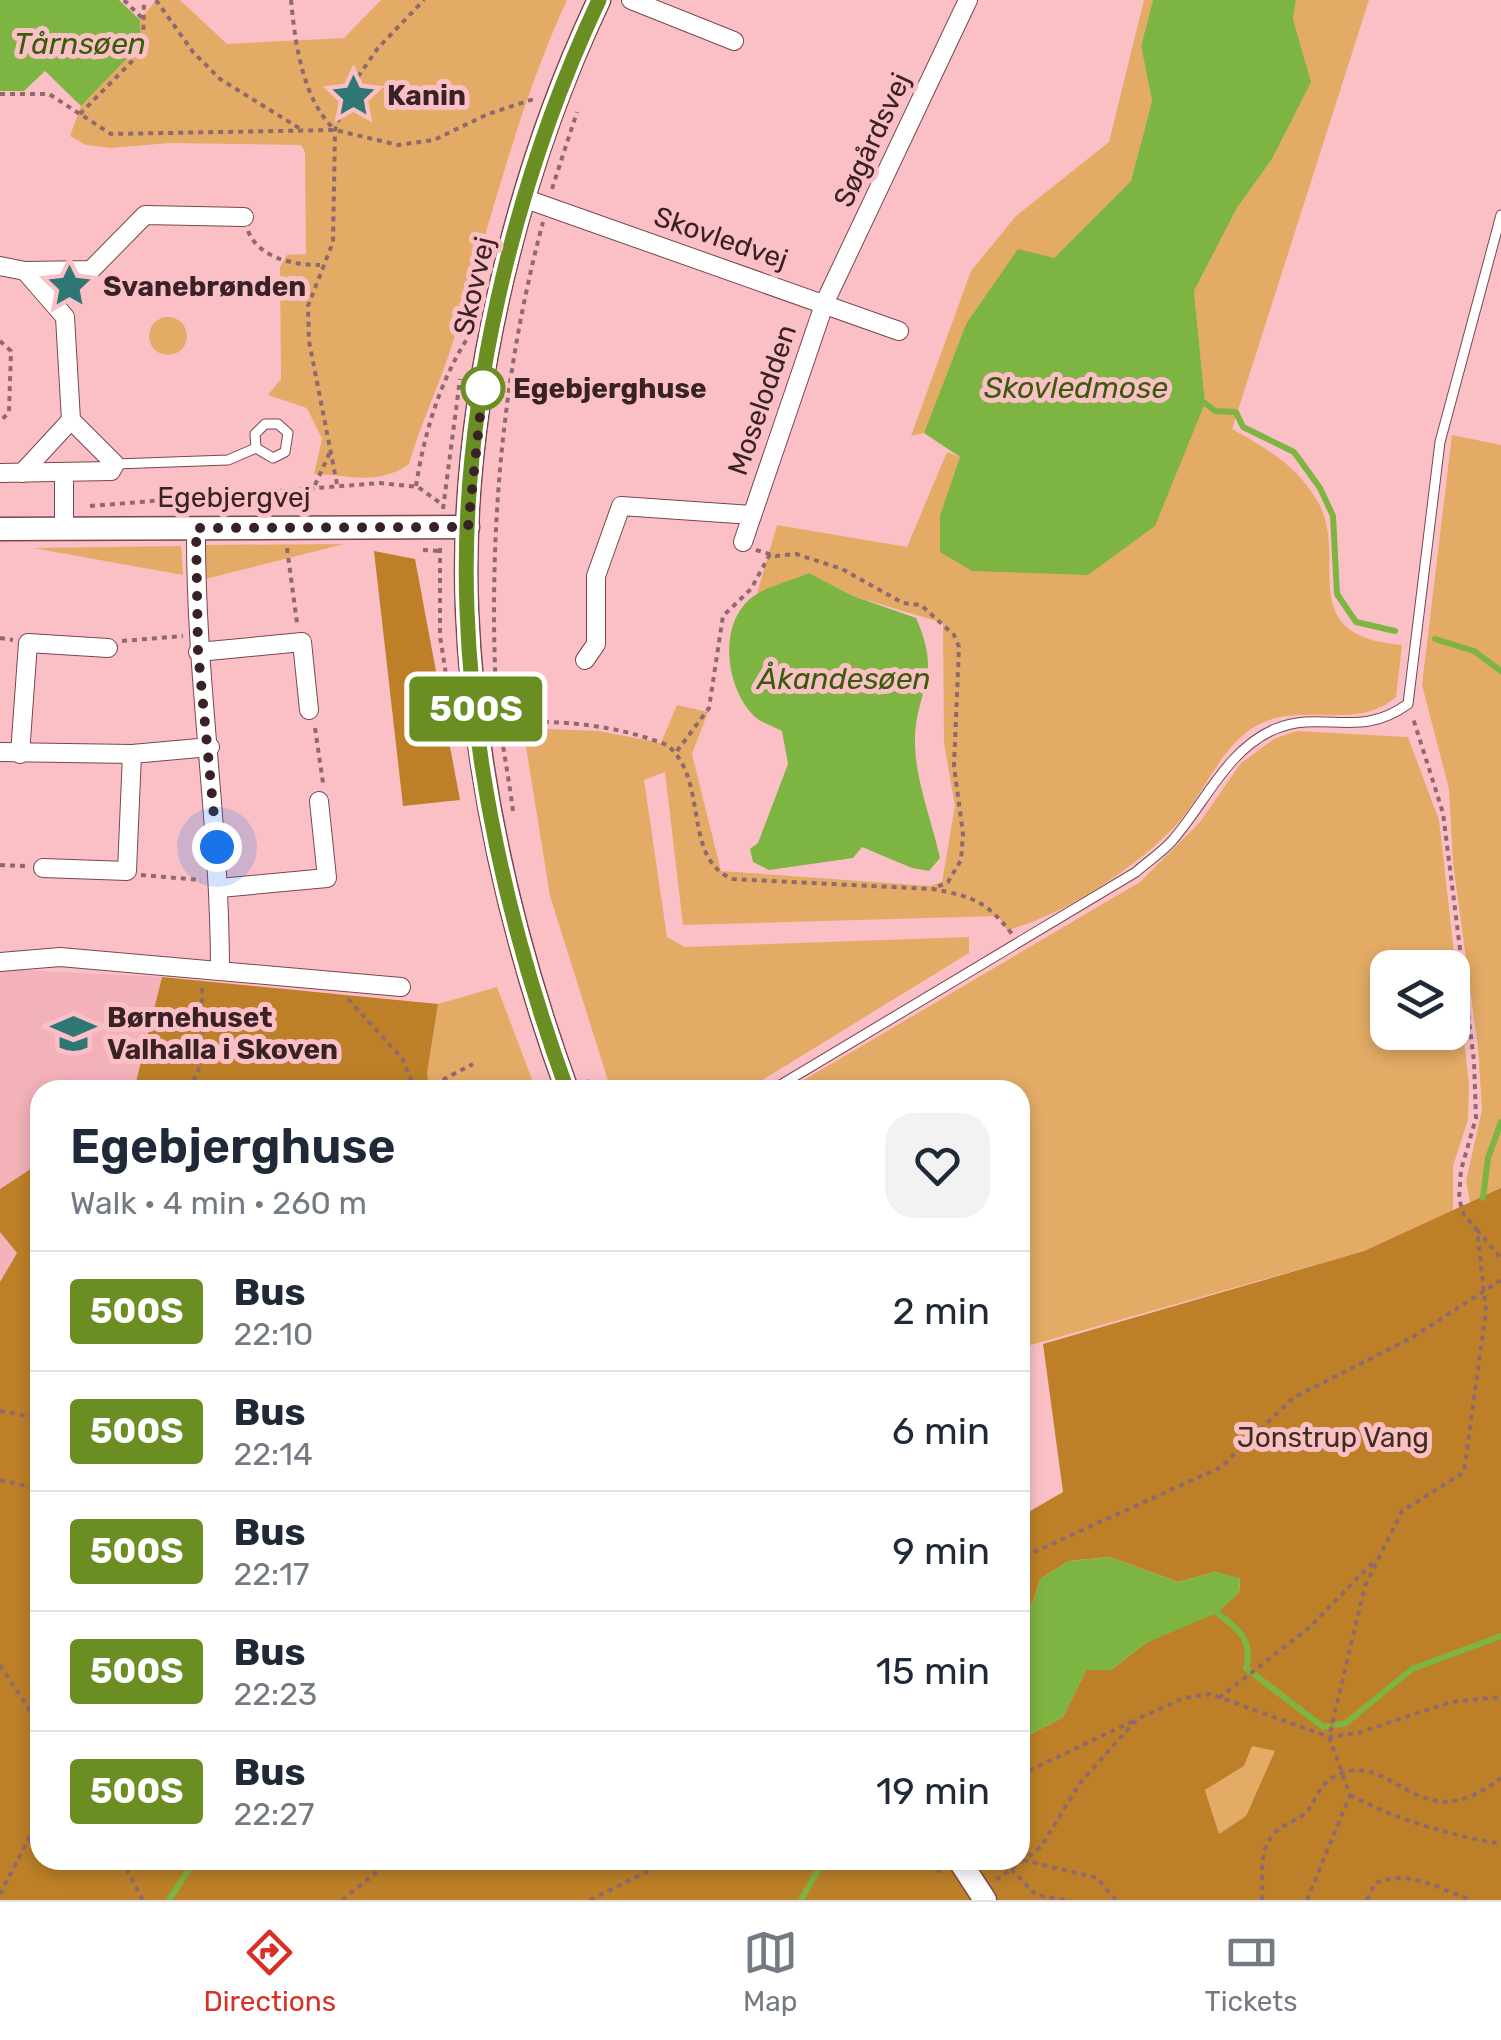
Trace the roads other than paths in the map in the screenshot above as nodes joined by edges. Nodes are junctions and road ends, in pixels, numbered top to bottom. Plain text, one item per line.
1 (599, 0) edge
2 (631, 0) edge
3 (968, 0) edge
4 (734, 41) dead end
5 (536, 202) junction
6 (1501, 216) edge
7 (244, 217) dead end
8 (0, 266) edge
9 (25, 270) junction
10 (824, 302) junction
11 (899, 330) dead end
12 (71, 420) junction
13 (256, 448) junction
14 (114, 464) junction
15 (64, 472) junction
16 (0, 473) edge
17 (22, 473) junction
18 (752, 516) junction
19 (64, 518) junction
20 (468, 527) junction
21 (196, 528) junction
22 (0, 529) edge
23 (743, 542) road end
24 (198, 644) junction
25 (108, 648) road end
26 (585, 660) dead end
27 (309, 710) road end
28 (210, 747) junction
29 (0, 752) edge
30 (20, 754) junction
31 (132, 754) junction
32 (322, 798) road end
33 (43, 868) road end
34 (220, 888) junction
35 (0, 962) edge
36 (211, 970) junction
37 (402, 987) dead end
38 (563, 1079) edge
39 (789, 1080) edge
40 (965, 1870) edge
41 (982, 1896) edge

1 - 5 street, Skovvej
2 - 4 street
3 - 10 street, Søgårdsvej
5 - 10 street, Skovledvej
5 - 20 street, Skovvej
6 - 39 lane
7 - 9 street
8 - 9 street
9 - 12 street
10 - 11 street, Skovledvej
10 - 18 street, Moselodden
12 - 14 street
12 - 17 street
13 - 13 lane
13 - 14 lane
14 - 15 street
15 - 17 street
15 - 19 street
16 - 17 street
18 - 23 street, Moselodden
18 - 26 street, Moselodden
19 - 21 street, Egebjergvej
19 - 22 street, Egebjergvej
20 - 21 street, Egebjergvej
20 - 38 street, Skovvej
21 - 24 street
24 - 27 street
24 - 28 street
25 - 30 street
28 - 31 street
28 - 34 street
29 - 30 street
30 - 31 street
31 - 33 street
32 - 34 street
34 - 36 street
35 - 36 street
36 - 37 street
40 - 41 street

